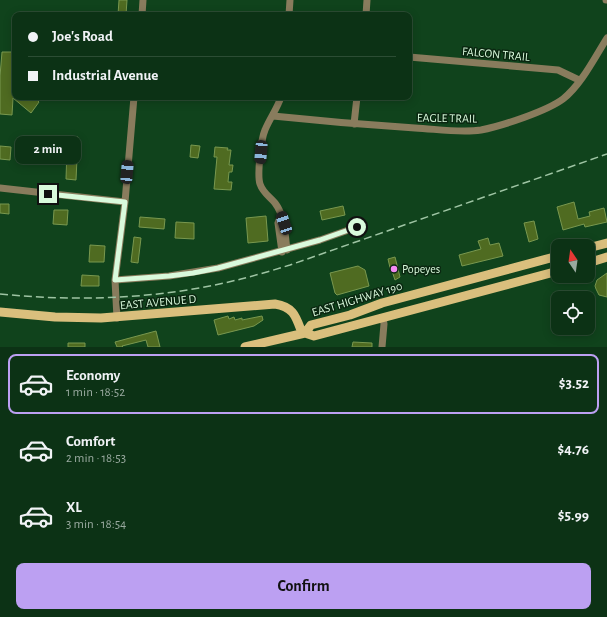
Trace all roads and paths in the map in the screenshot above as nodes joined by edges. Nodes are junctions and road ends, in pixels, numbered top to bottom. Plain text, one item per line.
1 (143, 0) edge
2 (290, 0) edge
3 (367, 0) edge
4 (142, 12) edge
5 (289, 12) edge
6 (366, 12) edge
7 (607, 38) edge
8 (412, 57) edge
9 (580, 80) junction
10 (134, 100) edge
11 (280, 100) edge
12 (357, 100) edge
13 (273, 116) junction
14 (354, 124) junction
15 (0, 188) edge
16 (125, 202) junction
17 (357, 227) dead end
18 (607, 243) edge
19 (595, 246) edge
20 (284, 251) junction
21 (551, 258) edge
22 (607, 258) edge
23 (595, 261) edge
24 (551, 273) edge
25 (115, 280) junction
26 (443, 287) junction
27 (0, 312) edge
28 (117, 318) junction
29 (383, 318) junction
30 (303, 333) junction
31 (245, 347) edge
32 (382, 347) edge

1 - 4 street
2 - 5 street
3 - 6 street
7 - 9 street, EAGLE TRAIL
8 - 9 street, FALCON TRAIL
9 - 14 street, EAGLE TRAIL
10 - 16 street
11 - 13 street
12 - 14 street
13 - 14 street, EAGLE TRAIL
13 - 20 street
15 - 16 street
16 - 25 street
17 - 20 street
18 - 19 main road
20 - 25 street
21 - 26 main road, EAST HIGHWAY 190
22 - 23 main road
24 - 29 main road, EAST HIGHWAY 190
25 - 28 street
26 - 29 main road
26 - 30 main road, EAST HIGHWAY 190
27 - 28 main road, EAST AVENUE D
28 - 30 main road, EAST AVENUE D
29 - 30 main road, EAST HIGHWAY 190
29 - 32 street
30 - 31 main road, EAST HIGHWAY 190

